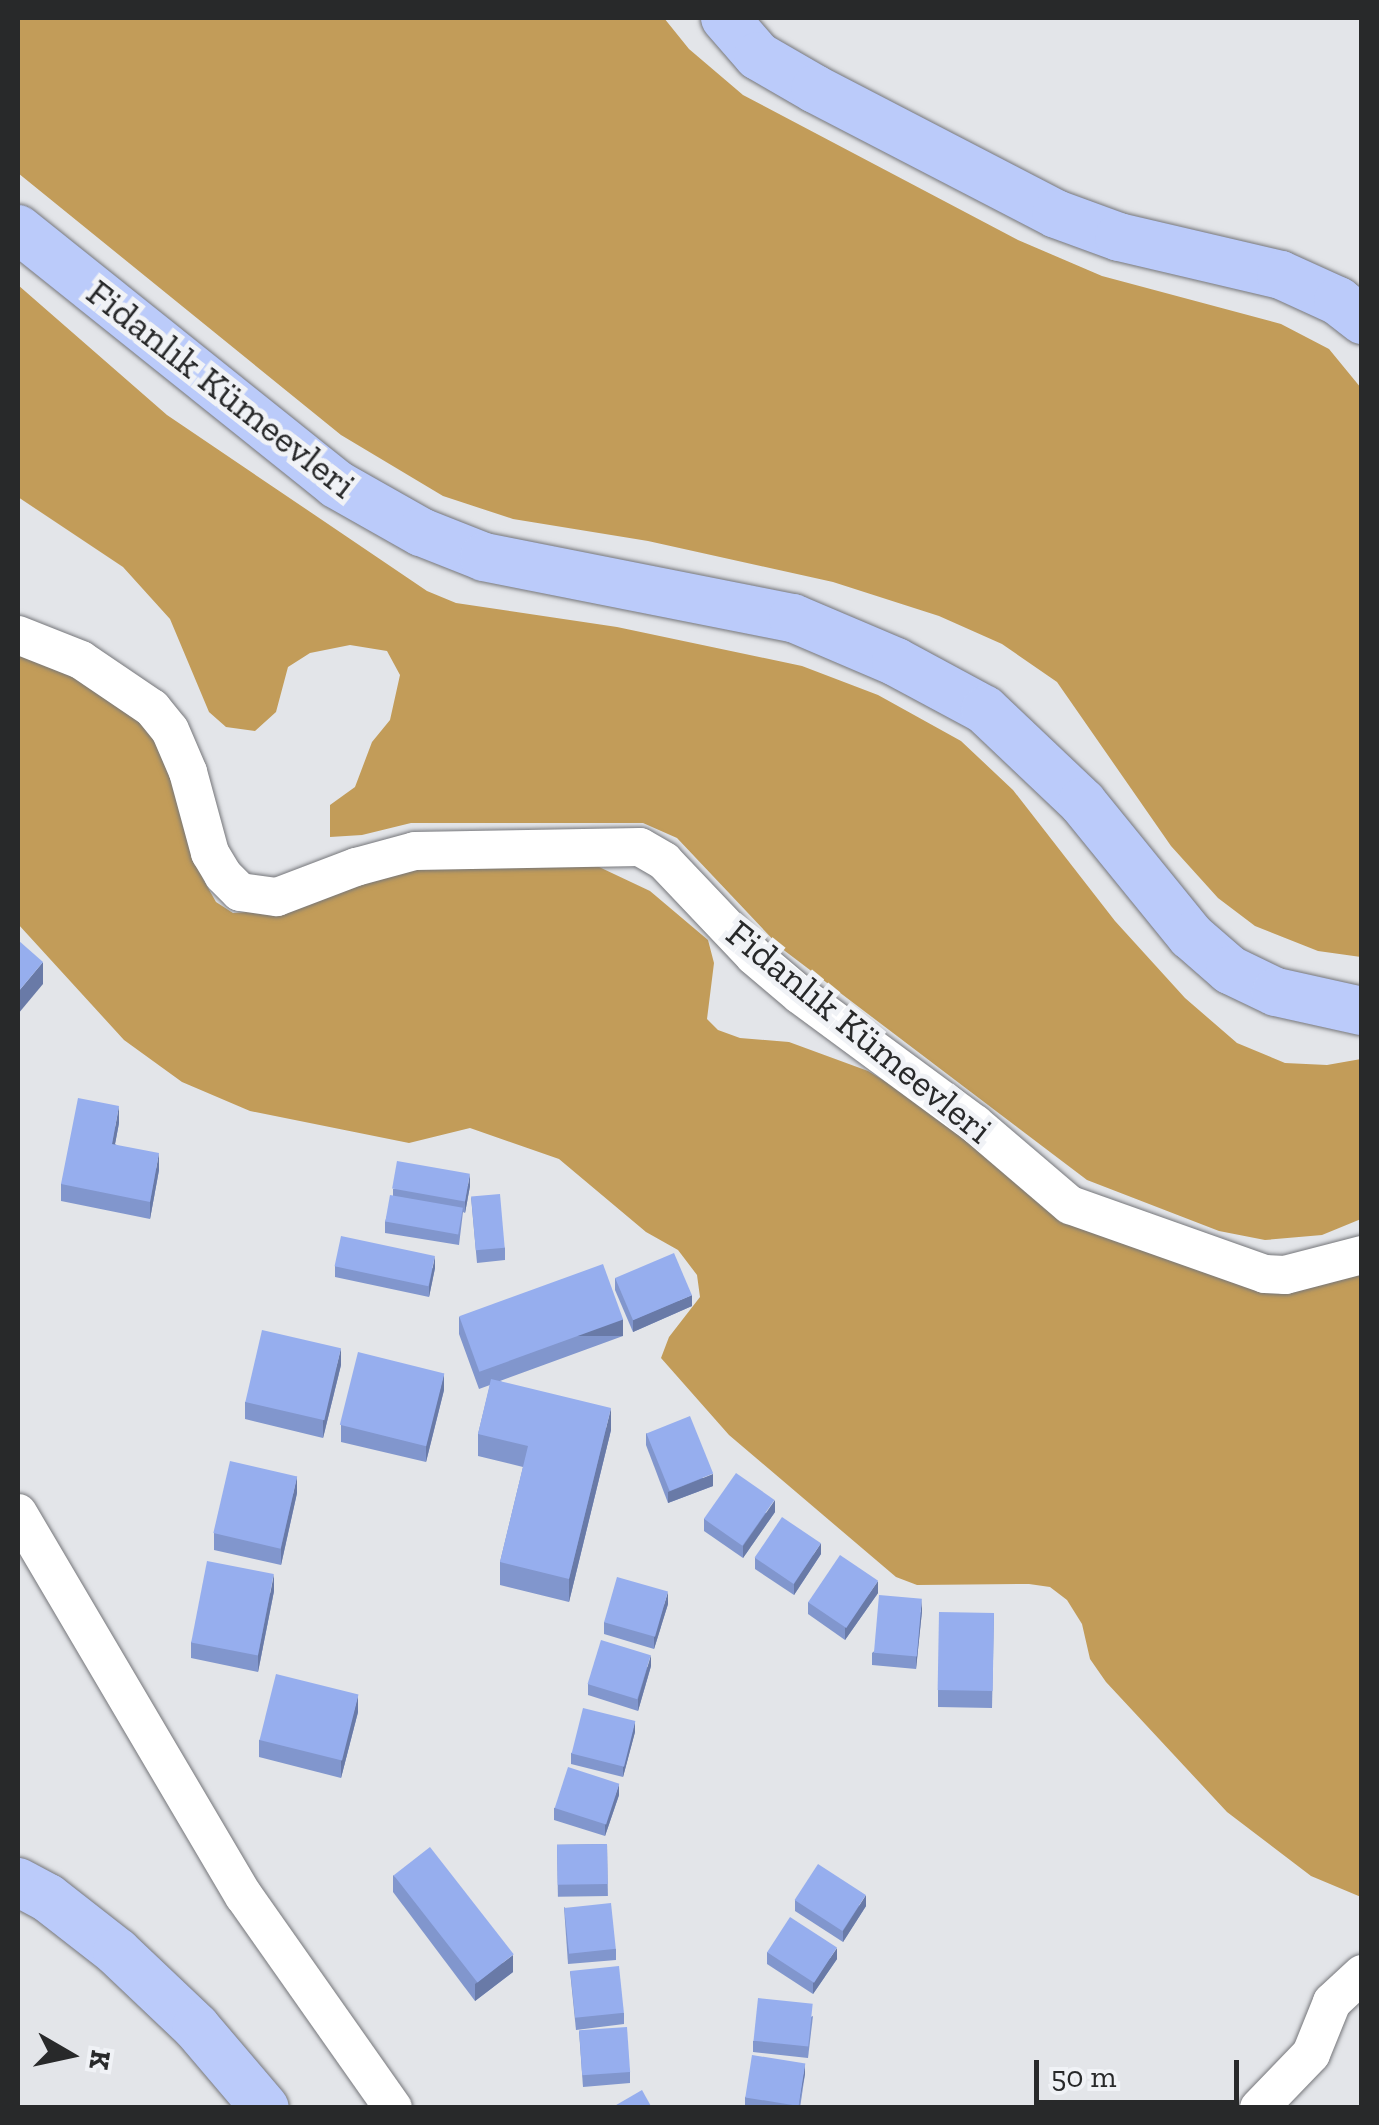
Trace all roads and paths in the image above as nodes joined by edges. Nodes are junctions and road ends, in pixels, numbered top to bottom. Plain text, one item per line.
1 (725, 18) edge
2 (18, 230) edge
3 (1362, 320) edge
4 (18, 634) edge
5 (1362, 1011) edge
6 (1362, 1256) edge
7 (18, 1513) edge
8 (18, 1882) edge
9 (1362, 1974) edge
10 (265, 2108) edge
11 (393, 2108) edge
12 (1259, 2108) edge

1 - 3 main road
2 - 5 main road, Fidanlık Kümeevleri
4 - 6 street, Fidanlık Kümeevleri
7 - 11 street
8 - 10 main road
9 - 12 street

